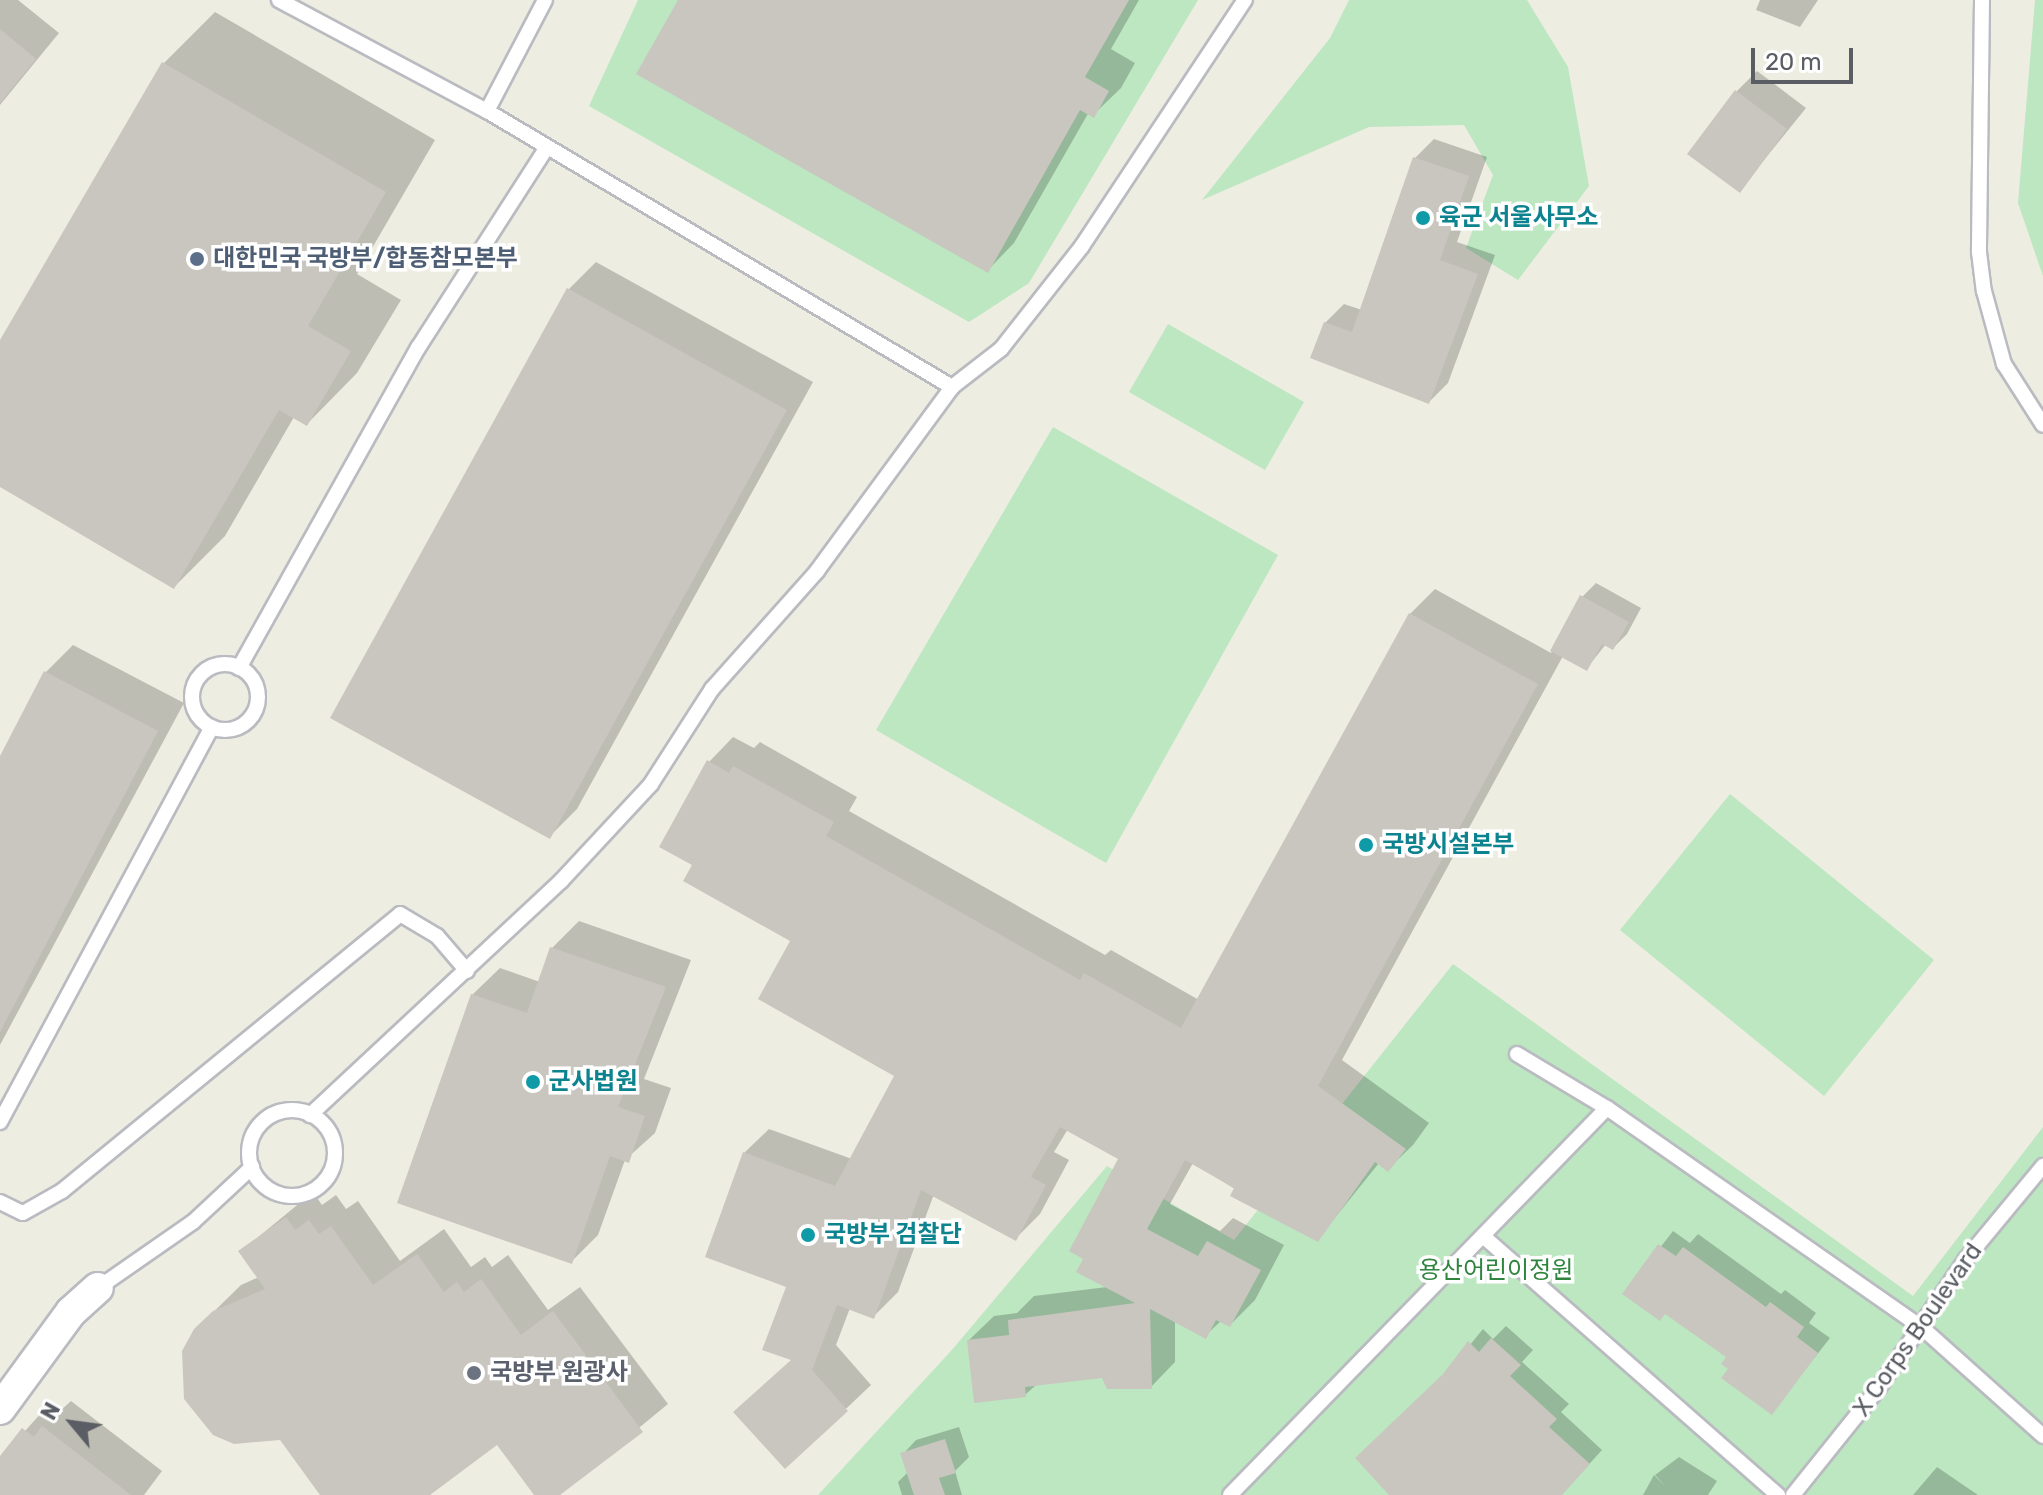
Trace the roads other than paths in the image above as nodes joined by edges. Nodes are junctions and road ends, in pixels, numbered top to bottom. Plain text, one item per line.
1 (279, 0) edge
2 (545, 0) edge
3 (1245, 0) edge
4 (1982, 0) edge
5 (487, 111) junction
6 (546, 149) junction
7 (952, 387) junction
8 (2043, 425) edge
9 (239, 668) junction
10 (212, 727) junction
11 (467, 971) junction
12 (1517, 1054) dead end
13 (1607, 1108) junction
14 (310, 1115) junction
15 (0, 1122) edge
16 (2043, 1166) edge
17 (252, 1167) junction
18 (0, 1202) edge
19 (1483, 1236) junction
20 (98, 1288) joint
21 (1920, 1326) junction
22 (0, 1409) edge
23 (2043, 1436) edge
24 (1230, 1495) edge
25 (1778, 1495) edge
26 (1793, 1495) edge

1 - 5 lane
2 - 5 lane
3 - 7 lane
4 - 8 lane
5 - 6 lane
6 - 7 lane
6 - 9 lane
7 - 11 lane
9 - 10 lane
9 - 10 lane
10 - 15 lane
11 - 14 lane
11 - 18 lane
12 - 13 lane
13 - 19 lane
13 - 21 lane
14 - 17 lane
14 - 17 lane
16 - 21 lane, X Corps Boulevard
17 - 20 lane
19 - 24 lane
19 - 25 lane
20 - 22 street
21 - 23 lane
21 - 26 lane, X Corps Boulevard

